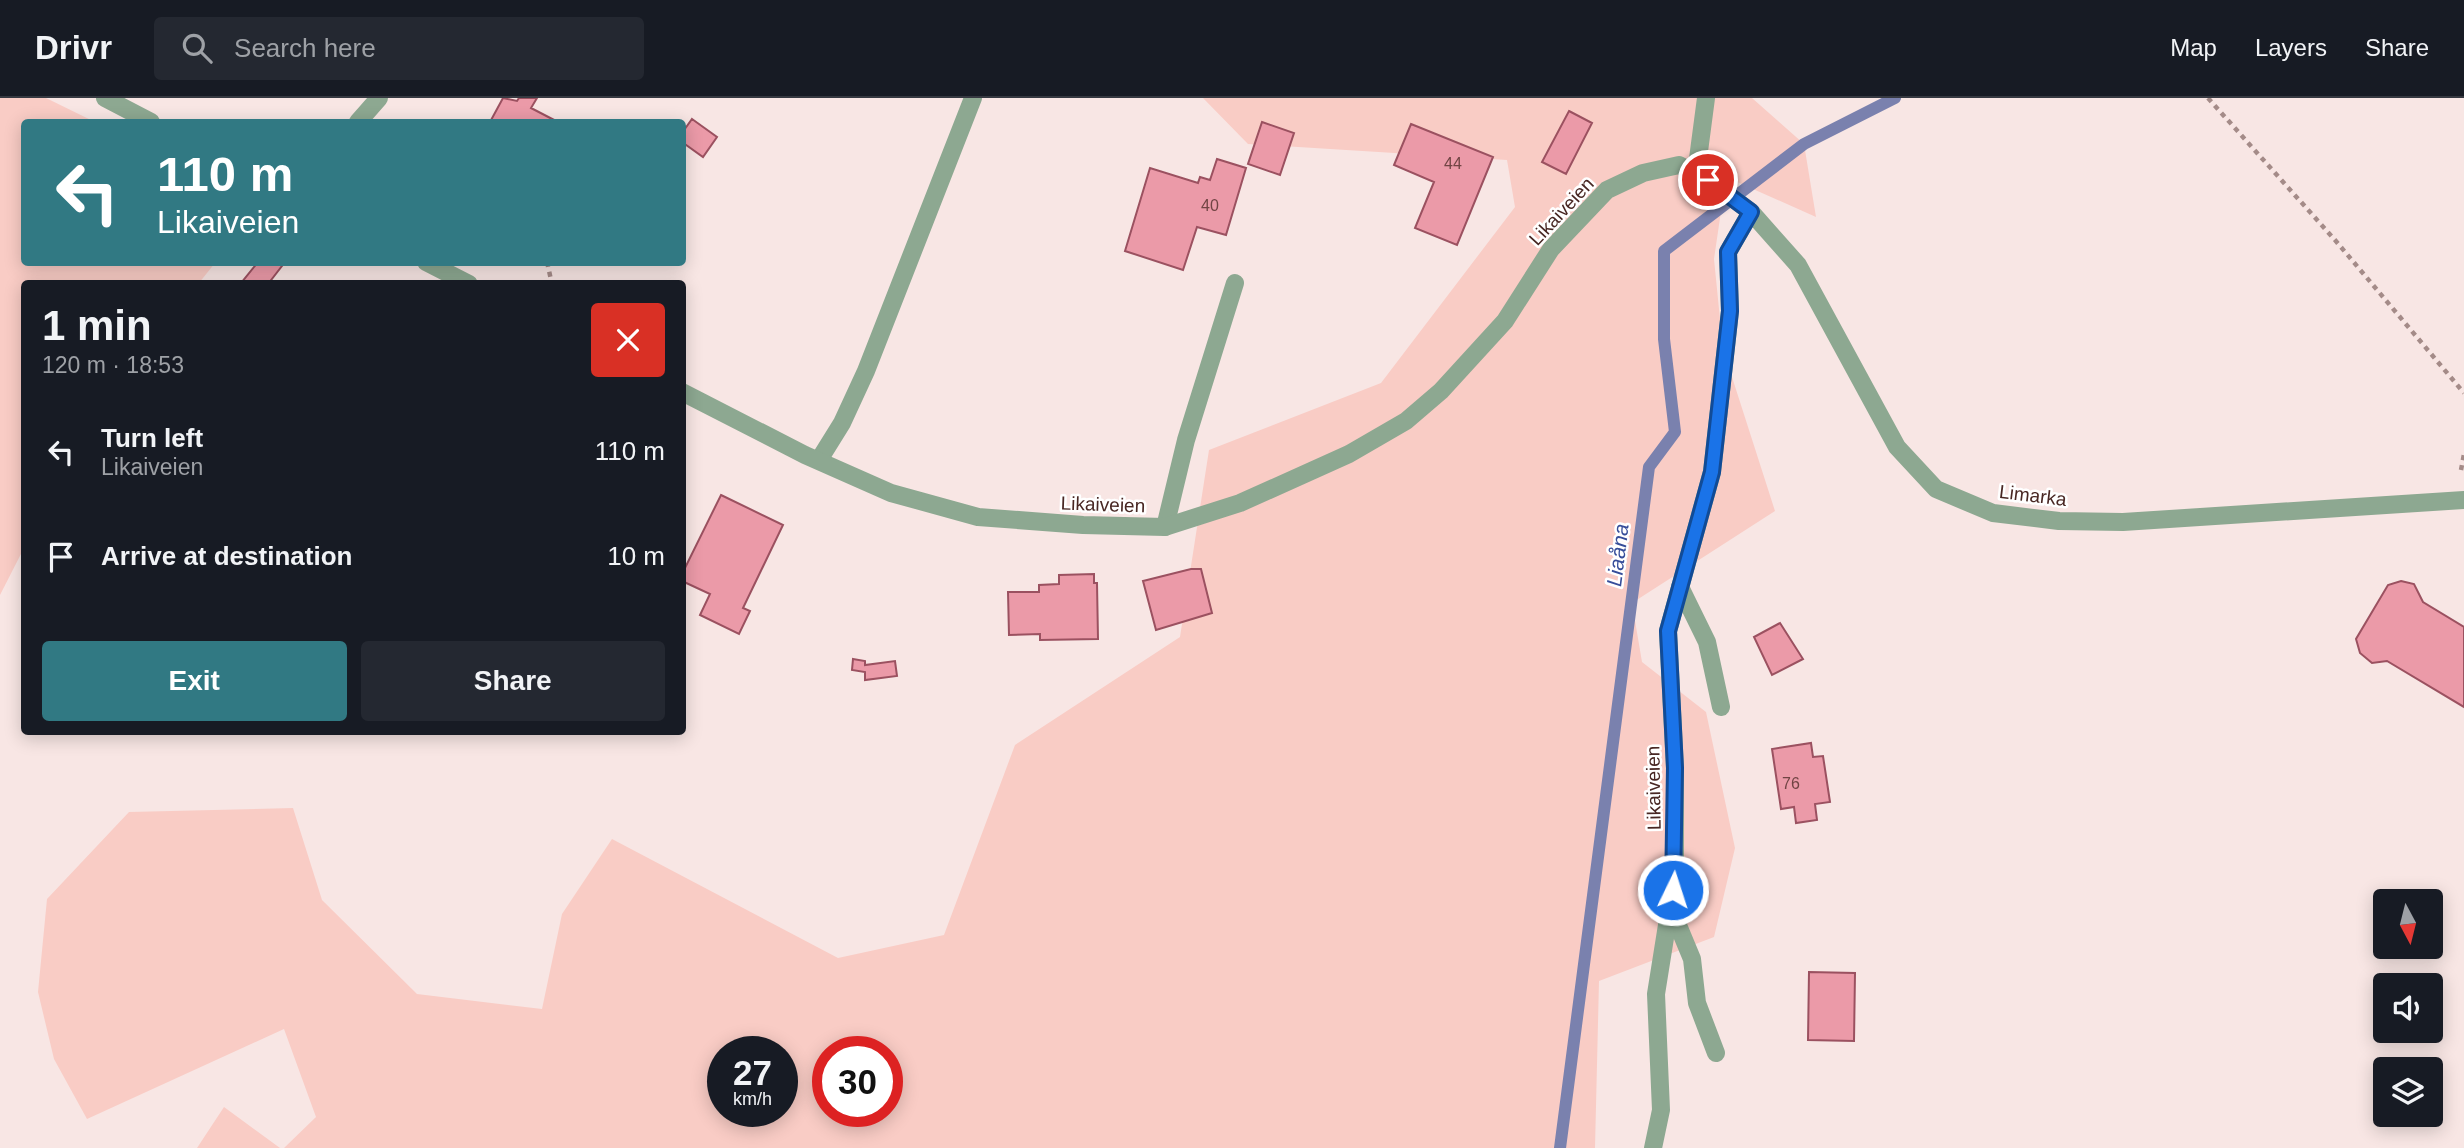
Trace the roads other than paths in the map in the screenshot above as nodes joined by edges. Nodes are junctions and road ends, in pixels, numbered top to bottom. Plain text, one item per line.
1 (105, 98) edge
2 (379, 98) edge
3 (973, 98) edge
4 (1706, 98) edge
5 (145, 119) edge
6 (361, 119) edge
7 (1696, 174) junction
8 (1751, 212) junction
9 (434, 266) edge
10 (460, 280) edge
11 (1235, 283) dead end
12 (686, 394) edge
13 (819, 460) junction
14 (2464, 500) edge
15 (1165, 527) junction
16 (1680, 587) junction
17 (1721, 707) dead end
18 (1670, 906) junction
19 (1716, 1053) dead end
20 (1653, 1148) edge

1 - 5 street
2 - 6 street
3 - 13 street
4 - 7 street
7 - 8 street, Likaiveien
7 - 15 street, Likaiveien
8 - 14 street, Limarka
8 - 16 street, Likaiveien
9 - 10 street
11 - 15 street
12 - 13 street, Likaiveien
13 - 15 street, Likaiveien
16 - 17 street
16 - 18 street, Likaiveien
18 - 19 street
18 - 20 street, Likaiveien

